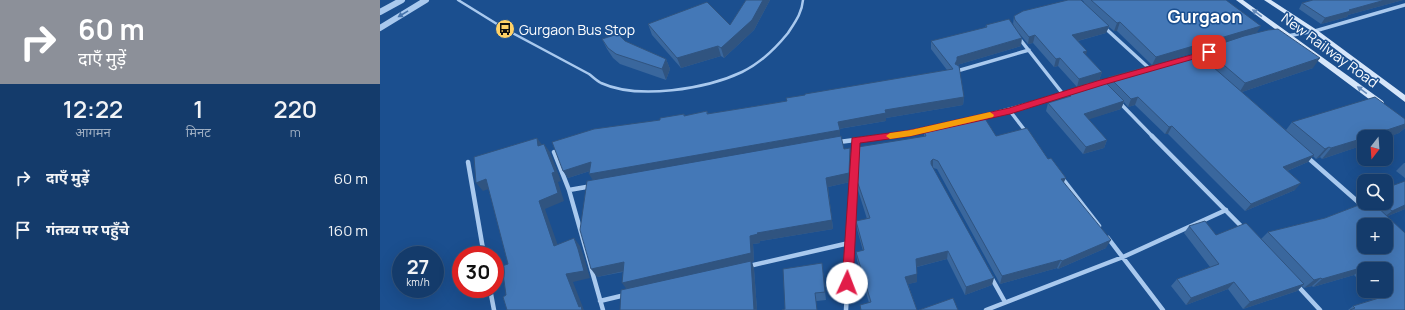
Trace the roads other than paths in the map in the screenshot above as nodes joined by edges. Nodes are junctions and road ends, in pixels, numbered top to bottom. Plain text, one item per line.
1 (402, 0) edge
2 (426, 0) edge
3 (458, 0) edge
4 (803, 0) edge
5 (1239, 0) edge
6 (1267, 0) edge
7 (1405, 5) edge
8 (380, 12) edge
9 (1098, 22) edge
10 (380, 28) edge
11 (1315, 31) junction
12 (1016, 34) edge
13 (1277, 36) edge
14 (1289, 36) junction
15 (1029, 50) junction
16 (1157, 67) edge
17 (1150, 69) junction
18 (957, 71) edge
19 (1142, 71) edge
20 (1078, 90) edge
21 (1064, 94) junction
22 (1116, 99) edge
23 (1405, 99) edge
24 (1386, 107) edge
25 (1010, 111) junction
26 (1028, 135) edge
27 (856, 140) junction
28 (831, 143) edge
29 (554, 152) edge
30 (1301, 152) edge
31 (468, 162) dead end
32 (1057, 172) edge
33 (600, 184) edge
34 (569, 190) junction
35 (1357, 200) edge
36 (1226, 210) junction
37 (1247, 232) edge
38 (849, 243) junction
39 (482, 246) edge
40 (1123, 257) junction
41 (740, 268) edge
42 (989, 274) edge
43 (1294, 282) edge
44 (631, 294) edge
45 (492, 298) edge
46 (600, 301) junction
47 (1004, 302) junction
48 (494, 310) edge
49 (603, 310) edge
50 (846, 310) edge
51 (986, 310) edge
52 (1163, 310) edge
53 (1320, 310) edge

1 - 8 street
2 -> 10 street
3 - 4 lane
14 -> 5 main road, New Railway Road
6 - 11 main road, New Railway Road
7 - 11 street
9 - 17 street
11 - 14 street
11 - 23 main road, New Railway Road
12 - 15 street
13 - 14 street
24 -> 14 main road, New Railway Road
15 - 18 street
15 - 21 street
16 - 17 street
17 - 19 street
20 - 21 street
21 - 25 street
22 - 36 street
25 - 26 street
25 - 27 street
27 - 28 street
27 - 38 street
29 - 34 street
30 - 35 street
31 - 39 street
32 - 40 street
33 - 34 street
34 - 46 street
36 - 37 street
36 - 40 street
38 - 41 street
38 - 50 street
40 - 47 street
40 - 52 street
42 - 47 street
43 - 53 street
44 - 46 street
45 - 48 street
46 - 49 street
47 - 51 street

